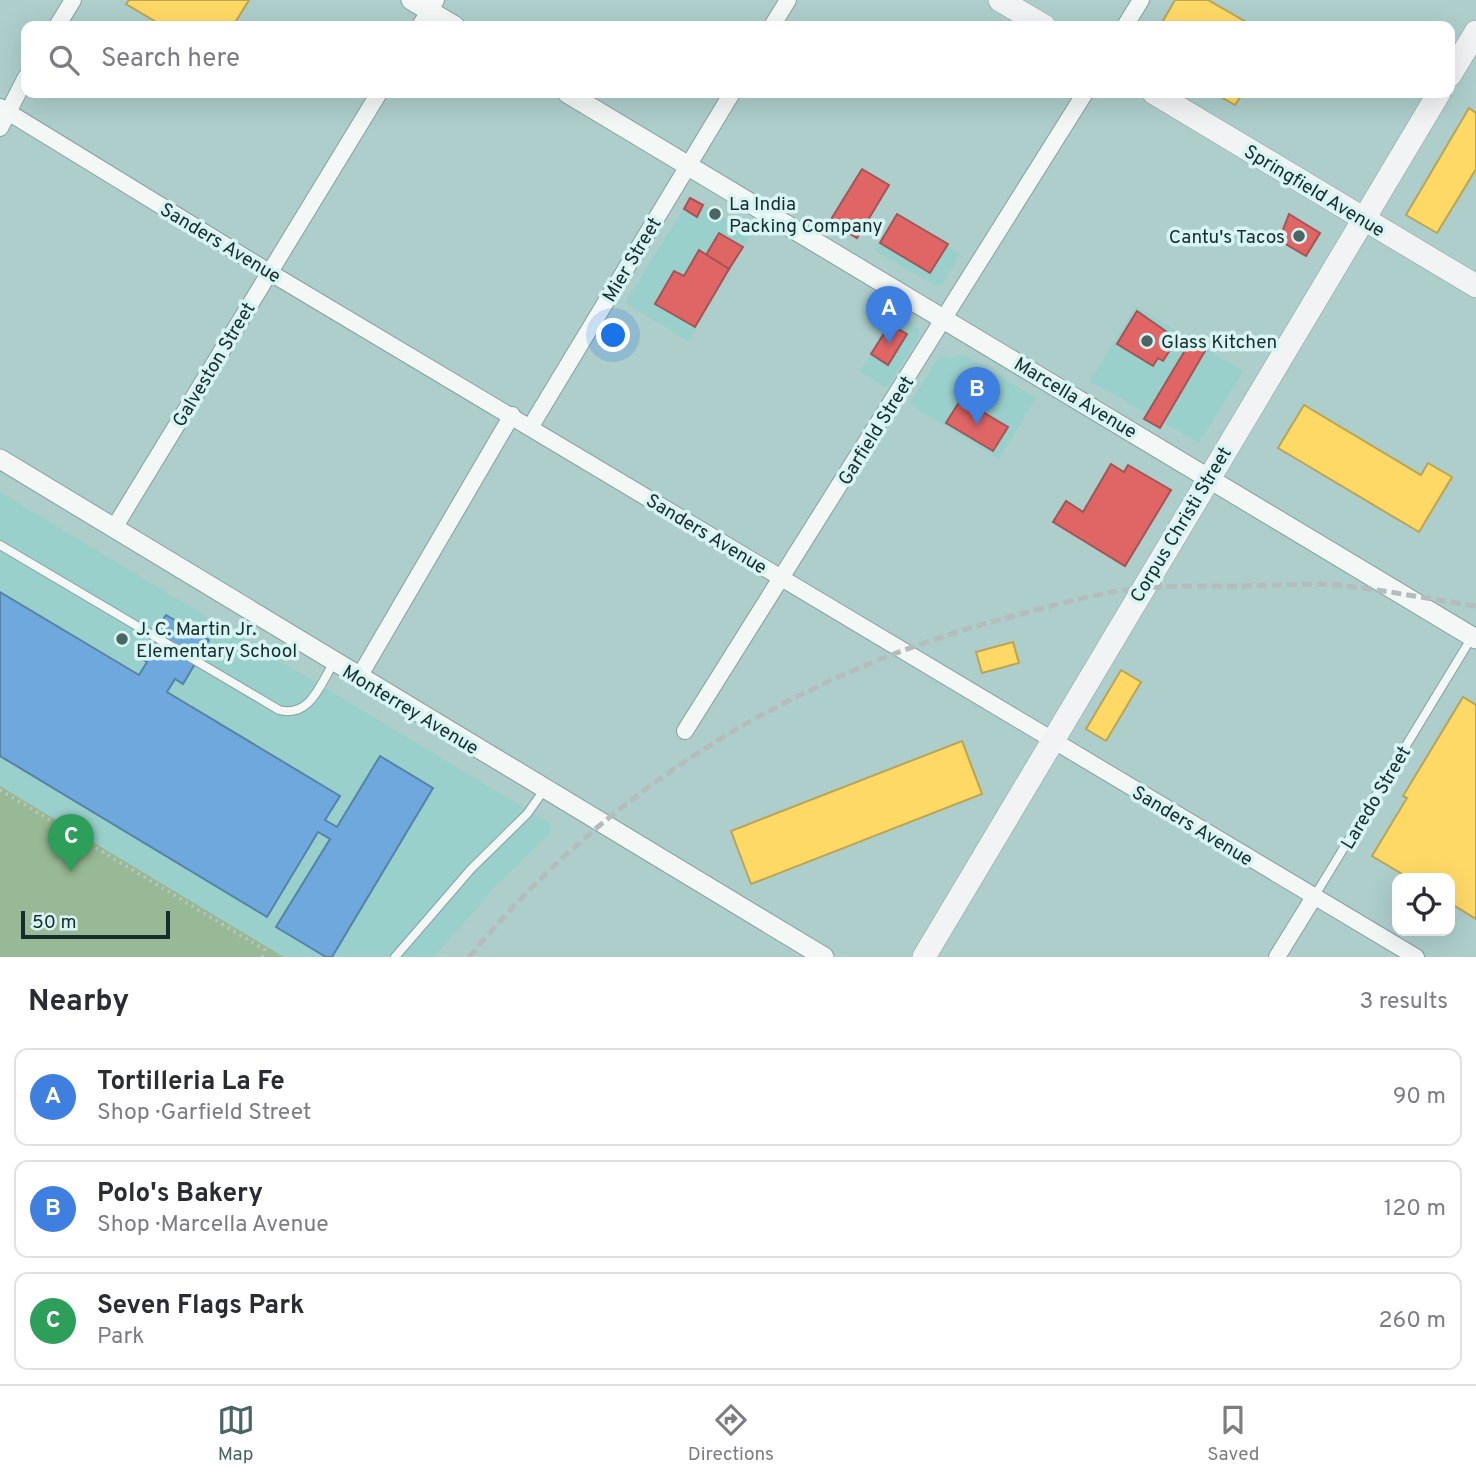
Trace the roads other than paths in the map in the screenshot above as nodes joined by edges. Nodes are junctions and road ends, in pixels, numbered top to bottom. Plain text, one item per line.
1 (73, 0) edge
2 (411, 0) edge
3 (788, 0) edge
4 (1000, 0) edge
5 (1141, 0) edge
6 (428, 12) edge
7 (60, 21) edge
8 (445, 21) edge
9 (775, 21) edge
10 (1036, 21) edge
11 (1128, 21) edge
12 (1476, 32) edge
13 (1455, 67) edge
14 (21, 85) edge
15 (376, 98) edge
16 (575, 98) edge
17 (729, 98) edge
18 (1082, 98) edge
19 (1162, 98) edge
20 (1436, 98) edge
21 (5, 109) edge
22 (0, 128) edge
23 (688, 165) junction
24 (1363, 219) junction
25 (269, 272) junction
26 (1476, 286) edge
27 (945, 319) junction
28 (512, 415) junction
29 (531, 426) junction
30 (0, 459) edge
31 (1208, 477) junction
32 (114, 528) junction
33 (0, 545) edge
34 (781, 577) junction
35 (1474, 638) edge
36 (334, 662) junction
37 (359, 677) junction
38 (685, 731) dead end
39 (1051, 740) junction
40 (544, 789) junction
41 (1314, 897) junction
42 (395, 957) edge
43 (824, 957) edge
44 (924, 957) edge
45 (1278, 957) edge
46 (1416, 957) edge

1 - 7 street
2 - 6 street
3 - 9 street
4 - 10 main road
5 - 11 street
6 - 8 street
12 - 13 main road
14 - 21 street
15 - 25 street, Galveston Street
16 - 23 street, Marcella Avenue
17 - 23 street, Mier Street
18 - 27 street, Garfield Street
19 - 24 main road, Springfield Avenue
20 - 24 main road, Corpus Christi Street
21 - 22 street
21 - 25 street, Sanders Avenue
23 - 27 street, Marcella Avenue
23 - 29 street, Mier Street
24 - 26 main road, Springfield Avenue
24 - 31 main road, Corpus Christi Street
25 - 28 street, Sanders Avenue
25 - 32 street, Galveston Street
27 - 31 street, Marcella Avenue
27 - 34 street, Garfield Street
28 - 29 street, Sanders Avenue
28 - 37 street
29 - 34 street, Sanders Avenue
30 - 32 street, Monterrey Avenue
31 - 35 street, Marcella Avenue
31 - 39 main road, Corpus Christi Street
32 - 36 street, Monterrey Avenue
33 - 36 lane
34 - 38 street, Garfield Street
34 - 39 street, Sanders Avenue
35 - 41 lane, Laredo Street
36 - 37 street, Monterrey Avenue
37 - 40 street, Monterrey Avenue
39 - 41 street, Sanders Avenue
39 - 44 main road, Corpus Christi Street
40 - 42 lane
40 - 43 street, Monterrey Avenue
41 - 45 street, Laredo Street
41 - 46 street, Sanders Avenue

